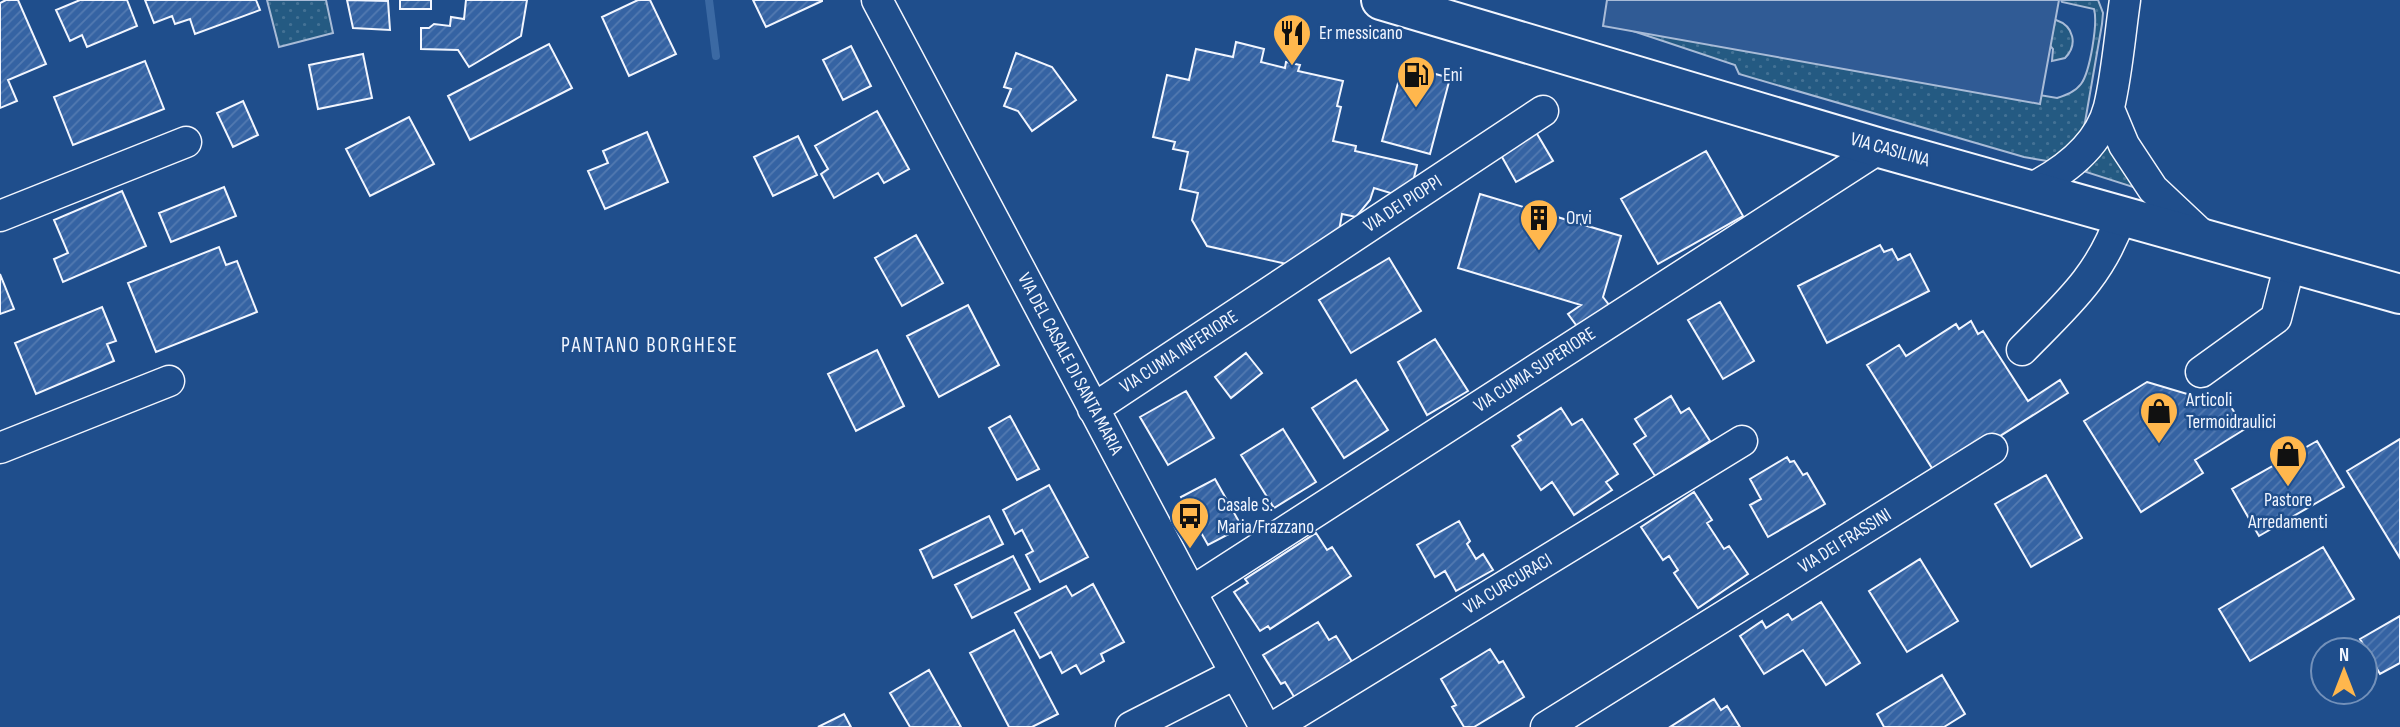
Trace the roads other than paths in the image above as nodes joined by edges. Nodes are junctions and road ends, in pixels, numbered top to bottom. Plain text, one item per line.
1 (877, 0) edge
2 (1381, 0) edge
3 (2125, 0) edge
4 (2109, 109) junction
5 (1543, 111) dead end
6 (186, 142) dead end
7 (1880, 148) junction
8 (2028, 190) junction
9 (0, 216) edge
10 (2121, 216) junction
11 (2210, 242) junction
12 (2290, 263) junction
13 (2400, 294) edge
14 (1264, 296) joint
15 (2022, 351) dead end
16 (2201, 372) dead end
17 (169, 381) dead end
18 (1093, 409) junction
19 (1742, 441) dead end
20 (0, 448) edge
21 (1992, 449) dead end
22 (1191, 592) junction
23 (1236, 674) junction
24 (1131, 727) edge
25 (1265, 727) edge
26 (1274, 727) edge
27 (1546, 727) edge

1 - 18 street, VIA DEL CASALE DI SANTA MARIA
2 - 7 main road, VIA CASILINA
3 - 4 street
4 - 8 street
4 - 11 street
5 - 14 street, VIA DEI PIOPPI
6 - 9 street
7 - 8 main road, VIA CASILINA
7 - 22 street, VIA CUMIA SUPERIORE
8 - 10 main road, VIA CASILINA
10 - 11 main road, VIA CASILINA
10 - 15 street
11 - 12 main road, VIA CASILINA
12 - 13 main road, VIA CASILINA
12 - 16 street
14 - 18 street, VIA CUMIA INFERIORE
17 - 20 street
18 - 22 street, VIA DEL CASALE DI SANTA MARIA
19 - 26 street, VIA CURCURACI
21 - 27 street, VIA DEI FRASSINI
22 - 23 street, VIA DEL CASALE DI SANTA MARIA
23 - 24 street
23 - 25 street, VIA DEL CASALE DI SANTA MARIA

